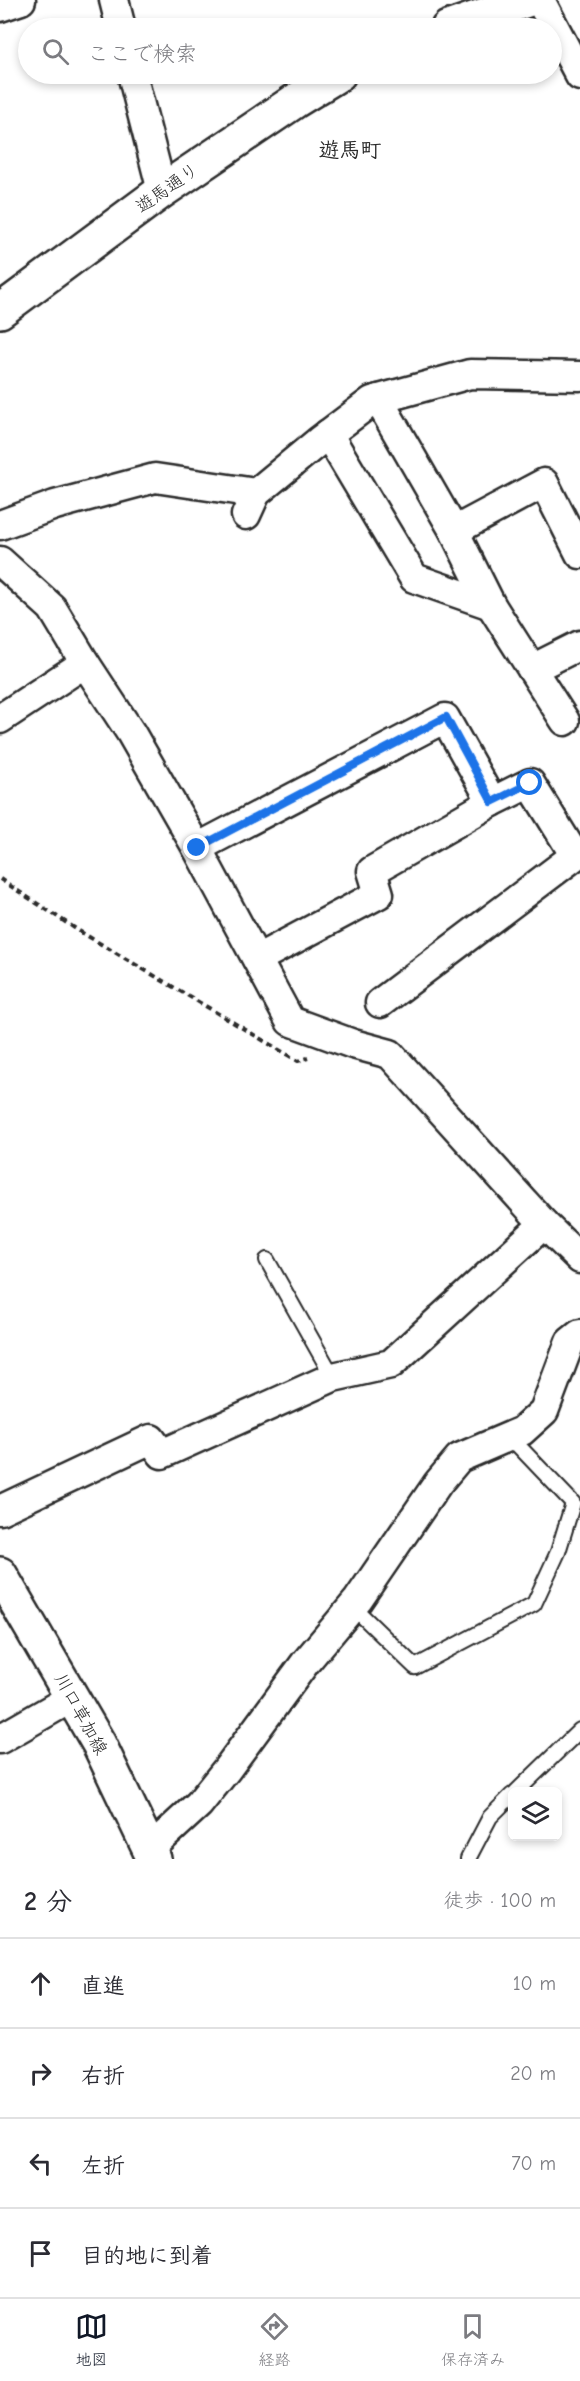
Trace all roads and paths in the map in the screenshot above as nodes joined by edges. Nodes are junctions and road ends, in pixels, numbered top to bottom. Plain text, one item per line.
1 (21, 0) edge
2 (114, 0) edge
3 (527, 0) edge
4 (540, 0) edge
5 (0, 7) edge
6 (118, 18) edge
7 (476, 18) edge
8 (549, 18) edge
9 (562, 42) edge
10 (580, 76) edge
11 (135, 84) edge
12 (323, 84) edge
13 (162, 191) junction
14 (0, 311) edge
15 (580, 376) edge
16 (378, 399) junction
17 (328, 434) junction
18 (0, 525) edge
19 (454, 531) junction
20 (580, 555) edge
21 (0, 561) edge
22 (492, 605) junction
23 (580, 645) edge
24 (85, 663) junction
25 (532, 669) junction
26 (0, 719) edge
27 (565, 721) dead end
28 (492, 802) junction
29 (197, 848) junction
30 (577, 853) edge
31 (0, 879) edge
32 (257, 959) junction
33 (380, 1003) dead end
34 (309, 1058) dead end
35 (544, 1224) junction
36 (580, 1259) edge
37 (267, 1260) dead end
38 (580, 1334) edge
39 (333, 1377) junction
40 (509, 1436) junction
41 (0, 1510) edge
42 (0, 1574) edge
43 (353, 1607) junction
44 (73, 1697) junction
45 (580, 1730) edge
46 (0, 1739) edge
47 (520, 1787) edge
48 (508, 1800) edge
49 (152, 1854) edge
50 (468, 1859) edge

1 - 5 street
2 - 6 street
3 - 7 street
4 - 8 street
9 - 10 street
11 - 13 street
12 - 13 street, 遊馬通り
13 - 14 street, 遊馬通り
15 - 16 street
16 - 17 street
16 - 19 street
17 - 18 street
17 - 22 street
19 - 20 street
19 - 22 street
21 - 24 street
22 - 25 street
23 - 25 street
24 - 26 street
24 - 29 street
25 - 27 street
28 - 29 street
28 - 30 street
28 - 32 street
29 - 32 street
30 - 33 street
31 - 34 path
32 - 35 street
35 - 36 street
35 - 39 street
37 - 39 lane
38 - 40 street
39 - 41 street
40 - 43 street
40 - 43 lane
42 - 44 street, 川口草加線
43 - 49 street
44 - 46 street
44 - 49 street, 川口草加線
45 - 47 lane
48 - 50 lane

